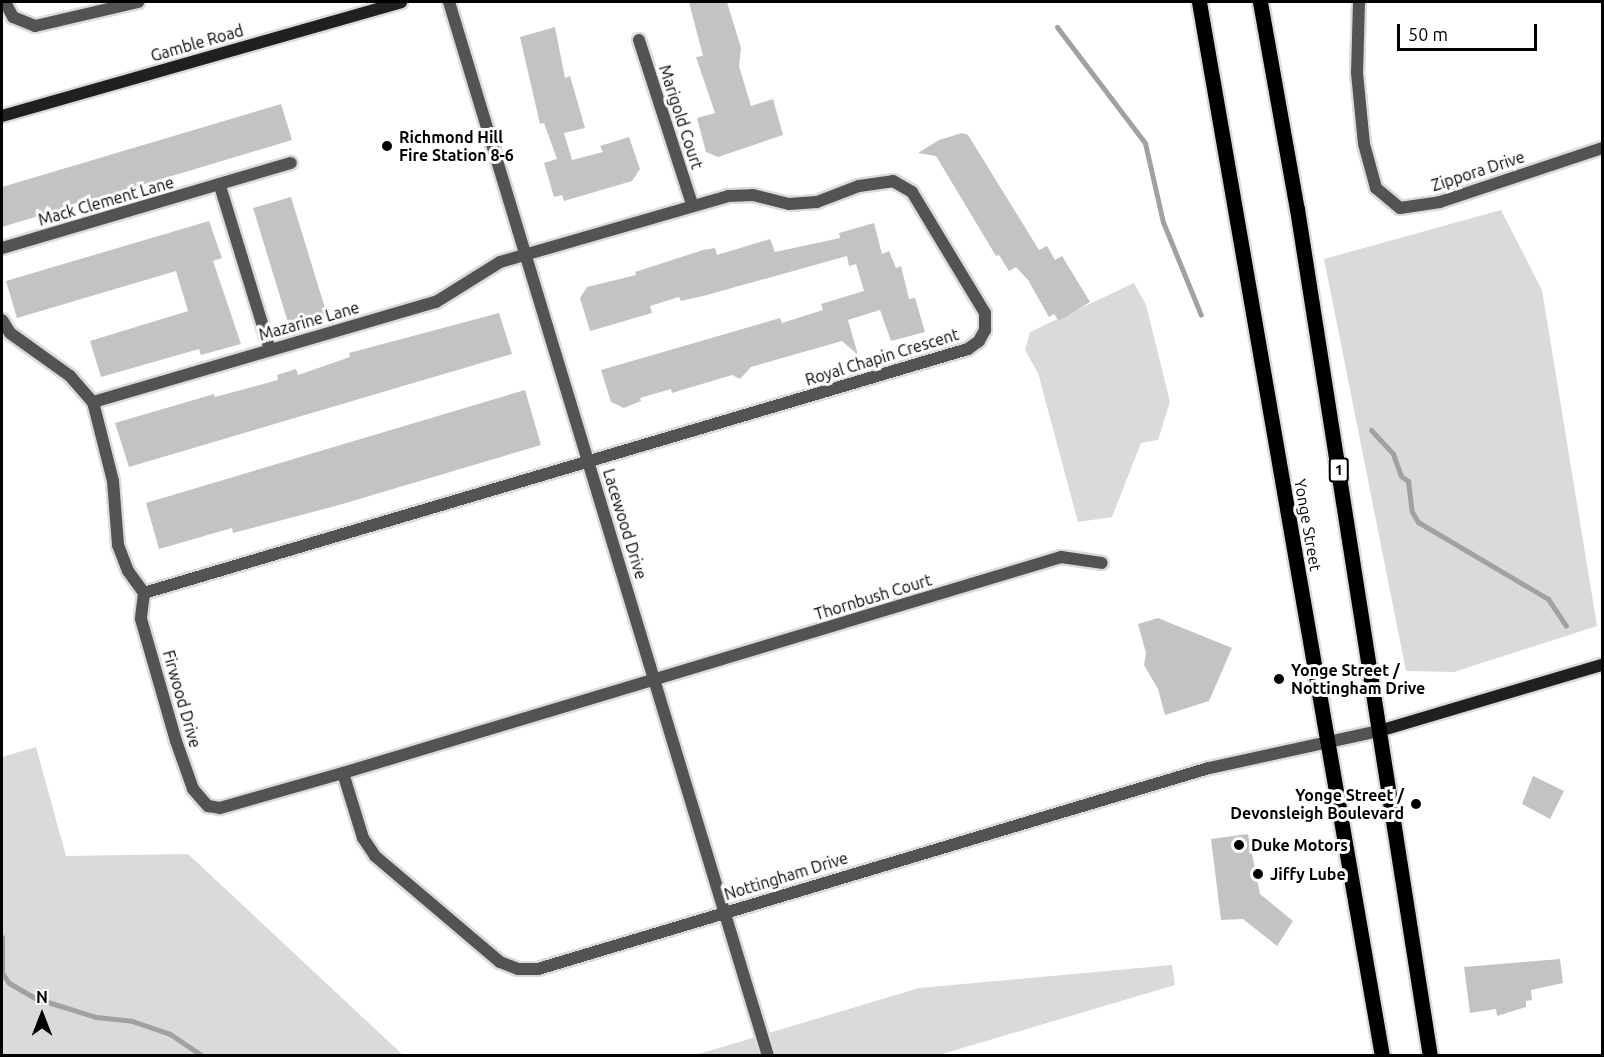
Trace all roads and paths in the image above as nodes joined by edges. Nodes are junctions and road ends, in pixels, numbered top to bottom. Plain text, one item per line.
1 (5, 2) edge
2 (138, 2) edge
3 (401, 2) edge
4 (448, 2) edge
5 (1198, 2) edge
6 (1260, 2) edge
7 (1359, 2) edge
8 (639, 39) dead end
9 (2, 116) edge
10 (1602, 148) edge
11 (291, 163) dead end
12 (220, 186) junction
13 (692, 204) junction
14 (2, 248) edge
15 (526, 255) junction
16 (2, 320) edge
17 (270, 350) junction
18 (93, 402) junction
19 (589, 462) junction
20 (1102, 563) dead end
21 (144, 593) junction
22 (1602, 665) edge
23 (654, 679) junction
24 (1379, 731) junction
25 (1327, 740) junction
26 (343, 773) junction
27 (725, 912) junction
28 (768, 1056) edge
29 (1382, 1056) edge
30 (1430, 1056) edge

1 - 2 street
3 - 9 main road, Gamble Road
4 - 15 street, Lacewood Drive
5 - 25 main road, Yonge Street
6 - 24 main road, 1
7 - 10 street, Zippora Drive
8 - 13 street, Marigold Court
11 - 12 street, Mack Clement Lane
12 - 14 street, Mack Clement Lane
12 - 17 street
13 - 15 street, Royal Chapin Crescent
13 - 19 street, Royal Chapin Crescent
15 - 17 street, Mazarine Lane
15 - 19 street, Lacewood Drive
16 - 18 street
17 - 18 street, Mazarine Lane
18 - 21 street
19 - 21 street
19 - 23 street, Lacewood Drive
20 - 23 street, Thornbush Court
21 - 26 street, Firwood Drive
22 - 24 main road
23 - 26 street, Firwood Drive
23 - 27 street, Lacewood Drive
24 - 25 street, Nottingham Drive
24 - 30 main road, 1
25 - 27 street, Nottingham Drive
25 - 29 main road, Yonge Street
26 - 27 street, Nottingham Drive
27 - 28 street, Lacewood Drive

